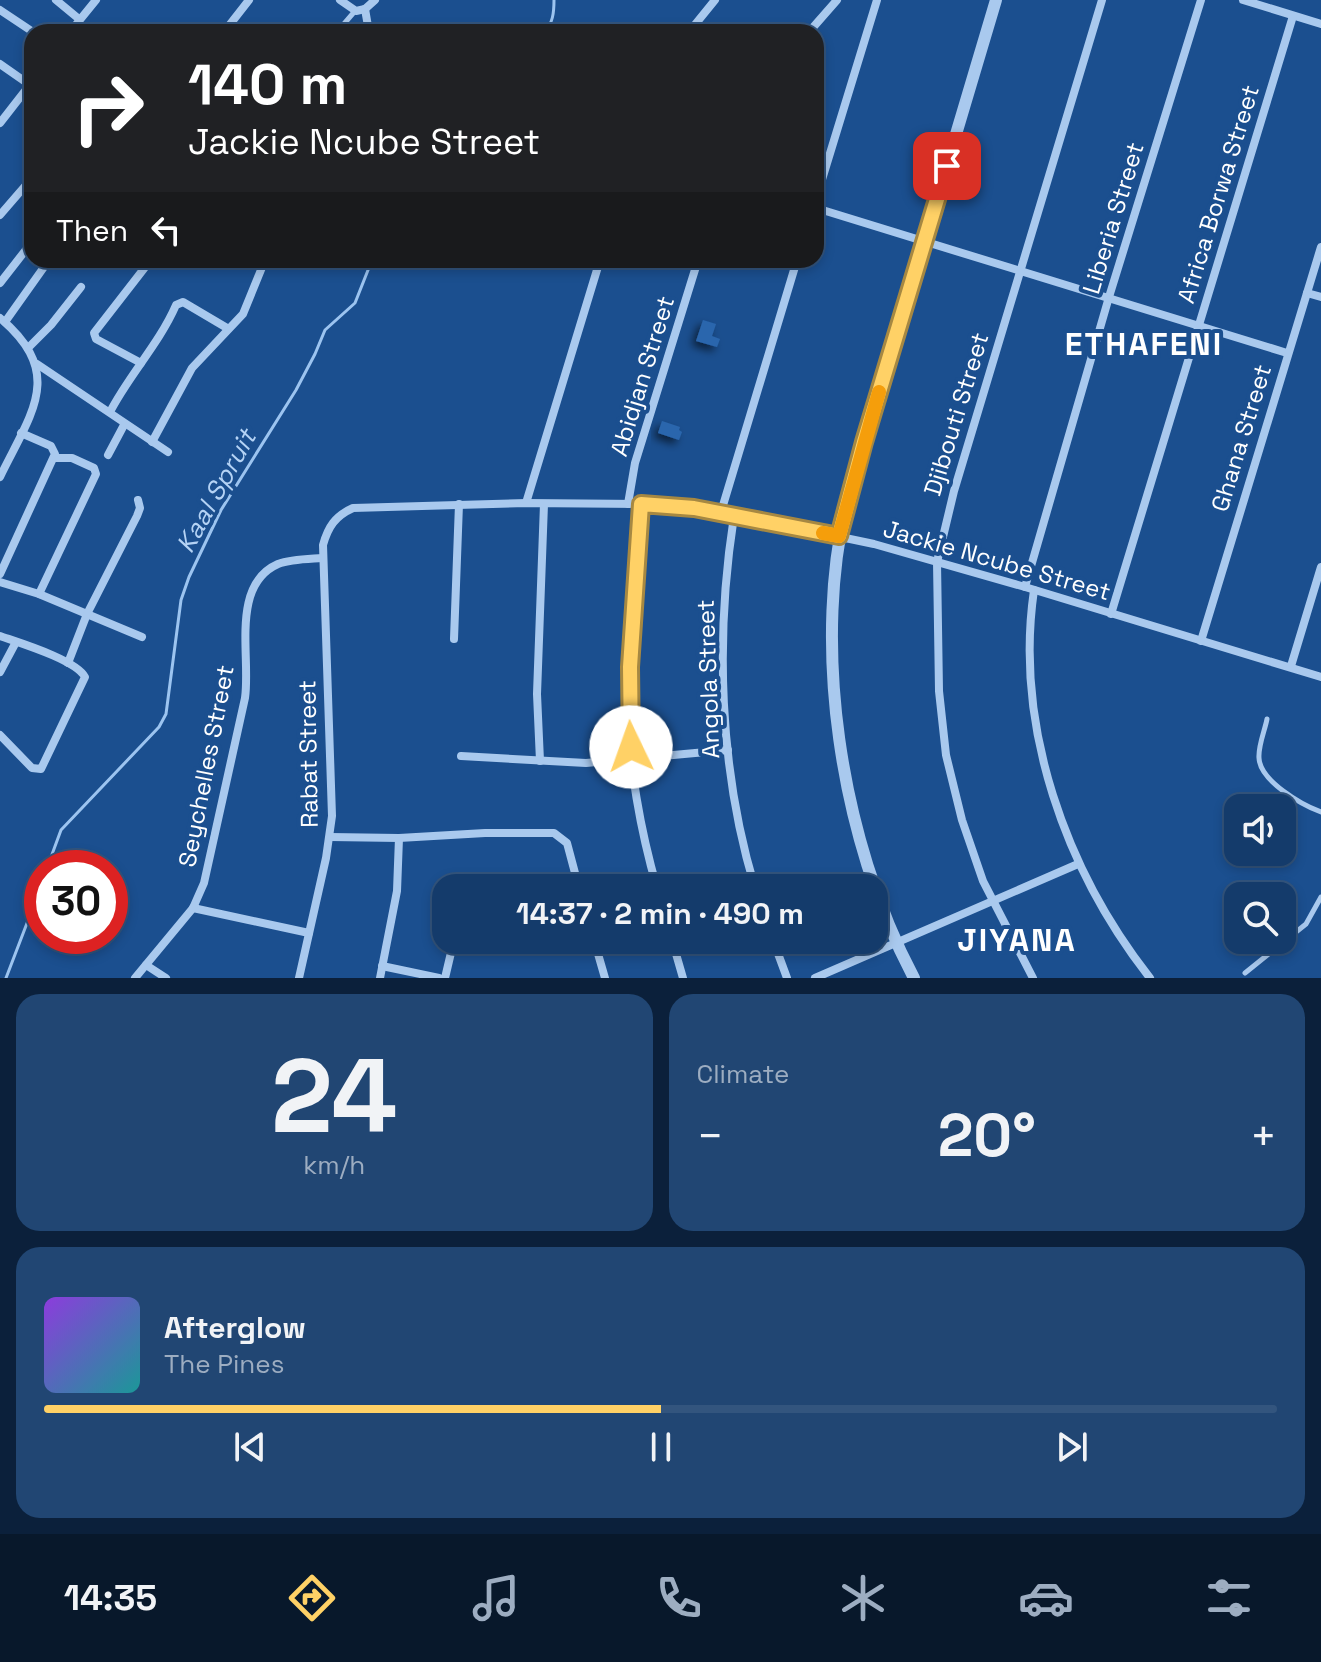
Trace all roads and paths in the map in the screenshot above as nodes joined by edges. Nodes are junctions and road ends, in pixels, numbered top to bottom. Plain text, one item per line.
1 (56, 0) edge
2 (96, 0) edge
3 (249, 0) edge
4 (340, 0) edge
5 (375, 0) edge
6 (715, 0) edge
7 (837, 0) edge
8 (877, 0) edge
9 (996, 0) edge
10 (1102, 0) edge
11 (1201, 0) edge
12 (1243, 0) edge
13 (0, 10) edge
14 (361, 10) junction
15 (1293, 16) junction
16 (79, 19) junction
17 (76, 24) edge
18 (230, 24) edge
19 (346, 24) edge
20 (366, 24) edge
21 (696, 24) edge
22 (816, 24) edge
23 (1321, 24) edge
24 (24, 26) edge
25 (0, 64) edge
26 (24, 79) edge
27 (24, 93) edge
28 (0, 123) edge
29 (824, 173) edge
30 (24, 187) edge
31 (824, 210) edge
32 (0, 215) edge
33 (925, 240) junction
34 (1321, 247) edge
35 (24, 252) edge
36 (43, 268) edge
37 (144, 268) edge
38 (262, 268) edge
39 (598, 268) edge
40 (696, 268) edge
41 (795, 268) edge
42 (1020, 270) junction
43 (0, 283) edge
44 (81, 287) dead end
45 (1307, 293) junction
46 (1109, 297) junction
47 (1321, 297) edge
48 (2, 320) edge
49 (1199, 325) junction
50 (227, 328) junction
51 (29, 347) junction
52 (1287, 353) junction
53 (141, 363) junction
54 (37, 364) junction
55 (110, 412) junction
56 (124, 425) junction
57 (21, 433) junction
58 (152, 442) junction
59 (168, 452) dead end
60 (108, 455) dead end
61 (54, 458) junction
62 (0, 477) edge
63 (138, 500) dead end
64 (526, 503) junction
65 (459, 504) junction
66 (544, 504) junction
67 (628, 504) junction
68 (641, 504) junction
69 (721, 512) junction
70 (734, 516) junction
71 (329, 527) joint
72 (839, 536) junction
73 (322, 558) junction
74 (937, 562) junction
75 (1321, 567) edge
76 (0, 574) edge
77 (0, 582) edge
78 (1030, 588) junction
79 (39, 594) junction
80 (87, 614) junction
81 (1111, 614) junction
82 (0, 636) edge
83 (142, 637) dead end
84 (454, 639) dead end
85 (1201, 641) junction
86 (16, 642) junction
87 (68, 663) junction
88 (1291, 666) junction
89 (0, 672) edge
90 (1321, 677) edge
91 (1267, 719) dead end
92 (0, 735) edge
93 (728, 750) junction
94 (461, 756) dead end
95 (633, 757) junction
96 (540, 761) junction
97 (1321, 812) edge
98 (330, 837) junction
99 (399, 838) junction
100 (1078, 864) junction
101 (575, 874) edge
102 (654, 874) edge
103 (752, 874) edge
104 (1321, 897) edge
105 (991, 900) junction
106 (193, 908) junction
107 (309, 933) junction
108 (897, 941) junction
109 (450, 954) edge
110 (598, 954) edge
111 (676, 954) edge
112 (778, 954) edge
113 (146, 965) junction
114 (382, 966) junction
115 (1245, 973) dead end
116 (135, 978) edge
117 (166, 978) edge
118 (299, 978) edge
119 (380, 978) edge
120 (442, 978) edge
121 (605, 978) edge
122 (683, 978) edge
123 (787, 978) edge
124 (815, 978) edge
125 (914, 978) edge
126 (1033, 978) edge
127 (1150, 978) edge

1 - 16 street
2 - 16 street
3 - 18 street
4 - 14 street
5 - 14 street
6 - 21 street
7 - 22 street
8 - 29 street
9 - 33 street
10 - 42 street, Djibouti Street
11 - 46 street, Liberia Street
12 - 15 street
13 - 24 street
14 - 19 lane
14 - 20 street
15 - 23 street
15 - 49 street, Africa Borwa Street
16 - 17 street
25 - 26 street
27 - 28 street
30 - 32 street
31 - 33 street
33 - 42 street
33 - 72 street
34 - 45 street, Ghana Street
35 - 43 street
36 - 48 street
37 - 53 street
38 - 50 street
39 - 64 street
40 - 67 street, Abidjan Street
41 - 69 street
42 - 46 street
42 - 74 street, Djibouti Street
44 - 51 street
45 - 47 street
45 - 52 street, Ghana Street
46 - 49 street
46 - 78 street, Liberia Street
48 - 51 street
49 - 52 street
49 - 81 street, Africa Borwa Street
50 - 53 street
50 - 58 street
51 - 54 street
52 - 85 street, Ghana Street
53 - 55 street
54 - 55 street
54 - 57 street
55 - 56 street
56 - 58 street
56 - 60 street
57 - 61 street
57 - 62 street
58 - 59 street
61 - 76 street
61 - 79 street
63 - 80 street
64 - 65 street, Jackie Ncube Street
64 - 66 street, Jackie Ncube Street
65 - 71 street, Jackie Ncube Street
65 - 84 street
66 - 67 street, Jackie Ncube Street
66 - 96 street
67 - 68 street, Jackie Ncube Street
68 - 69 street, Jackie Ncube Street
68 - 95 street
69 - 70 street, Jackie Ncube Street
70 - 72 street, Jackie Ncube Street
70 - 93 street, Angola Street
71 - 73 street, Rabat Street
72 - 74 street, Jackie Ncube Street
72 - 108 street
73 - 98 street, Rabat Street
73 - 106 street, Seychelles Street
74 - 78 street, Jackie Ncube Street
74 - 105 street, Djibouti Street
75 - 88 street
77 - 79 street
78 - 81 street, Jackie Ncube Street
78 - 100 street, Liberia Street
79 - 80 street
80 - 83 street
80 - 87 street
81 - 85 street, Jackie Ncube Street
82 - 86 street
85 - 88 street, Jackie Ncube Street
86 - 87 street
86 - 89 street
87 - 92 street
88 - 90 street, Jackie Ncube Street
91 - 97 lane
93 - 95 street
93 - 103 street, Angola Street
94 - 96 street
95 - 96 street
95 - 102 street
98 - 99 street
98 - 107 street, Rabat Street
99 - 101 street
99 - 114 street
100 - 105 street
100 - 127 street, Liberia Street
104 - 115 lane
105 - 108 street
105 - 126 street, Djibouti Street
106 - 107 street
106 - 113 street, Seychelles Street
107 - 118 street, Rabat Street
108 - 124 street
108 - 125 street
109 - 120 street
110 - 121 street
111 - 122 street
112 - 123 street
113 - 116 street, Seychelles Street
113 - 117 street
114 - 119 street
114 - 120 street

